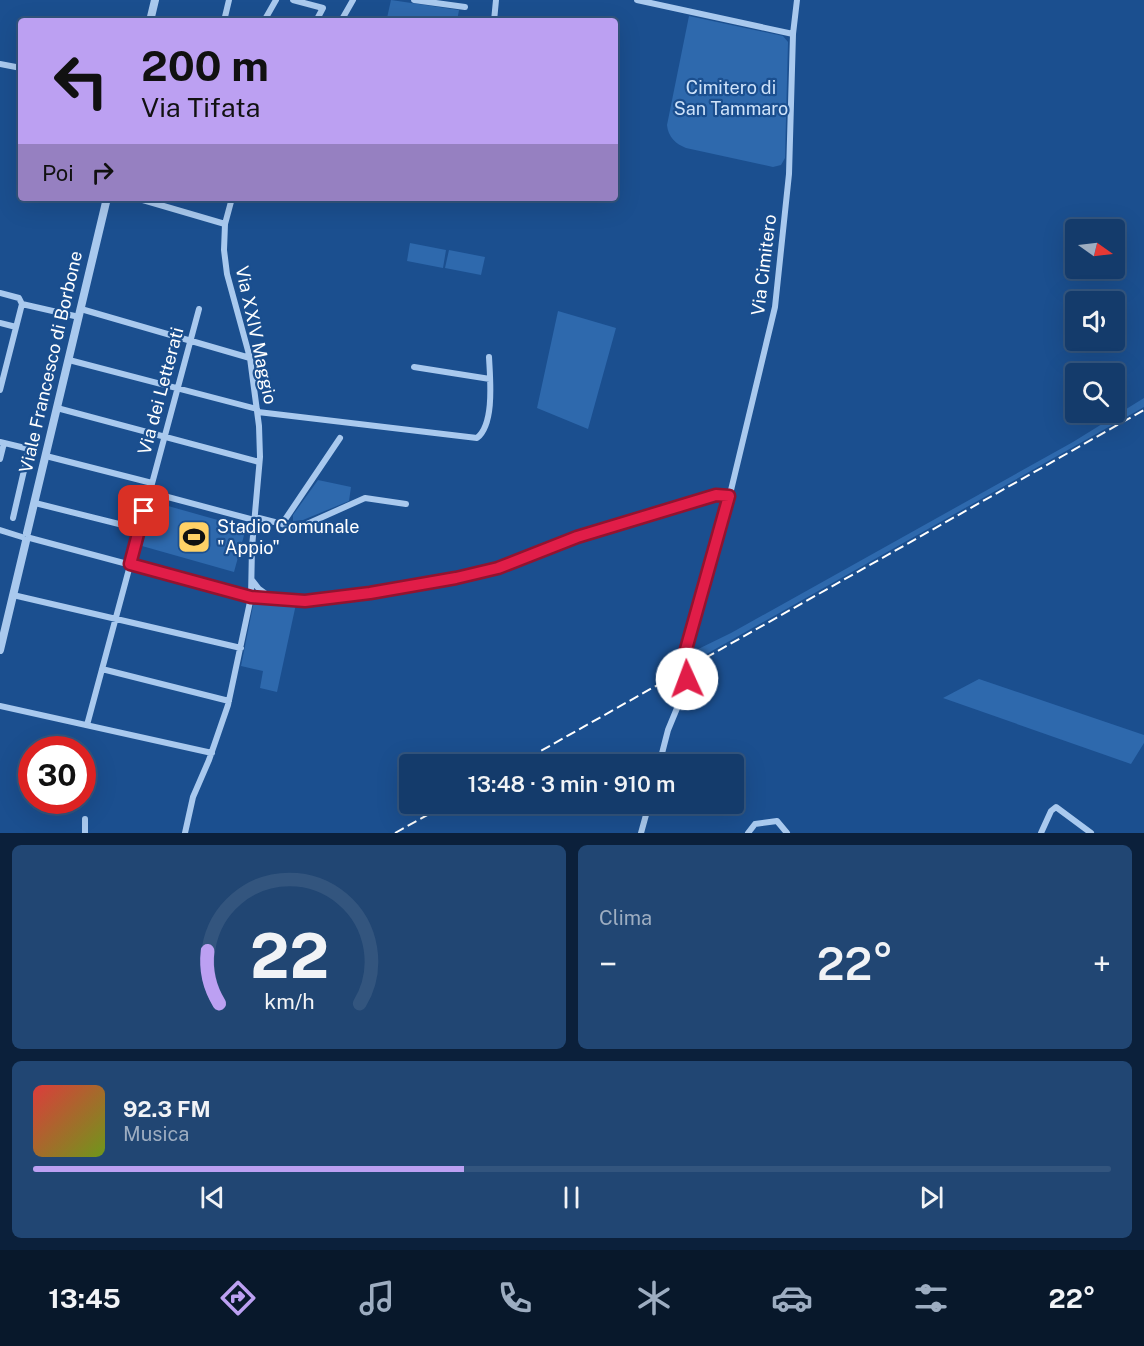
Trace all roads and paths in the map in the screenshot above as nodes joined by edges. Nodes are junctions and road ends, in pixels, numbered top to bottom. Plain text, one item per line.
1 (155, 0) edge
2 (229, 0) edge
3 (276, 0) edge
4 (293, 0) edge
5 (353, 0) edge
6 (414, 0) edge
7 (496, 0) edge
8 (638, 0) edge
9 (797, 0) edge
10 (465, 8) dead end
11 (152, 18) edge
12 (225, 18) edge
13 (266, 18) edge
14 (318, 18) edge
15 (343, 18) edge
16 (494, 18) edge
17 (793, 34) junction
18 (0, 64) edge
19 (18, 67) edge
20 (106, 201) edge
21 (146, 201) edge
22 (231, 201) edge
23 (225, 224) junction
24 (0, 293) edge
25 (22, 304) junction
26 (199, 309) dead end
27 (80, 313) junction
28 (0, 323) edge
29 (16, 327) junction
30 (190, 341) junction
31 (489, 357) dead end
32 (0, 358) edge
33 (250, 358) junction
34 (8, 359) junction
35 (69, 360) junction
36 (414, 367) dead end
37 (490, 379) junction
38 (177, 388) junction
39 (0, 389) edge
40 (57, 408) junction
41 (258, 410) junction
42 (164, 436) junction
43 (340, 438) dead end
44 (2, 443) edge
45 (46, 456) junction
46 (0, 459) edge
47 (259, 462) junction
48 (152, 483) junction
49 (149, 492) junction
50 (729, 496) junction
51 (34, 503) junction
52 (406, 504) dead end
53 (13, 518) dead end
54 (254, 518) junction
55 (282, 524) junction
56 (0, 530) edge
57 (139, 530) junction
58 (26, 537) junction
59 (130, 564) junction
60 (251, 578) junction
61 (13, 595) junction
62 (251, 597) junction
63 (274, 599) junction
64 (115, 618) junction
65 (241, 648) junction
66 (0, 650) edge
67 (102, 669) junction
68 (229, 701) junction
69 (0, 706) edge
70 (87, 725) junction
71 (212, 753) junction
72 (662, 754) edge
73 (646, 814) edge
74 (85, 819) dead end
75 (85, 833) edge
76 (185, 833) edge
77 (641, 833) edge
78 (748, 833) edge
79 (787, 833) edge
80 (1041, 833) edge
81 (1091, 833) edge

1 - 11 street
2 - 12 street
3 - 13 street
4 - 14 street
5 - 15 street
6 - 10 street
7 - 16 street
8 - 17 street
9 - 17 street, Via Cimitero
17 - 50 street, Via Cimitero
18 - 19 street
20 - 27 street, Viale Francesco di Borbone
21 - 23 street
22 - 23 street, Via XXIV Maggio
23 - 33 street, Via XXIV Maggio
24 - 25 street
25 - 27 street
25 - 29 street
26 - 30 street, Via dei Letterati
27 - 30 street
27 - 35 street, Viale Francesco di Borbone
28 - 29 street
29 - 34 street
30 - 33 street
30 - 38 street, Via dei Letterati
31 - 37 street
32 - 34 street
33 - 41 street, Via XXIV Maggio
34 - 39 street
35 - 38 street
35 - 40 street, Viale Francesco di Borbone
36 - 37 street
37 - 41 street
38 - 41 street
38 - 42 street, Via dei Letterati
40 - 42 street
40 - 45 street, Viale Francesco di Borbone
41 - 47 street, Via XXIV Maggio
42 - 47 street
42 - 48 street, Via dei Letterati
43 - 55 street
44 - 46 street
44 - 53 street
45 - 48 street
45 - 51 street, Viale Francesco di Borbone
47 - 54 street, Via XXIV Maggio
48 - 49 street, Via dei Letterati
49 - 54 street
49 - 57 street, Via dei Letterati
50 - 63 street
50 - 72 street, Via Cimitero
51 - 57 street
51 - 58 street, Viale Francesco di Borbone
52 - 55 street
54 - 55 street
54 - 60 street, Via XXIV Maggio
56 - 58 street
57 - 59 street, Via dei Letterati
58 - 59 street
58 - 61 street, Viale Francesco di Borbone
59 - 62 street
59 - 64 street, Via dei Letterati
60 - 62 street, Via XXIV Maggio
60 - 63 street
61 - 64 street
61 - 66 street, Viale Francesco di Borbone
62 - 63 street
62 - 65 street, Via XXIV Maggio
64 - 65 street
64 - 67 street, Via dei Letterati
65 - 68 street, Via XXIV Maggio
67 - 68 street
67 - 70 street, Via dei Letterati
68 - 71 street, Via XXIV Maggio
69 - 70 street
70 - 71 street
71 - 76 street, Via XXIV Maggio
73 - 77 street
74 - 75 street
78 - 79 street
80 - 81 street

